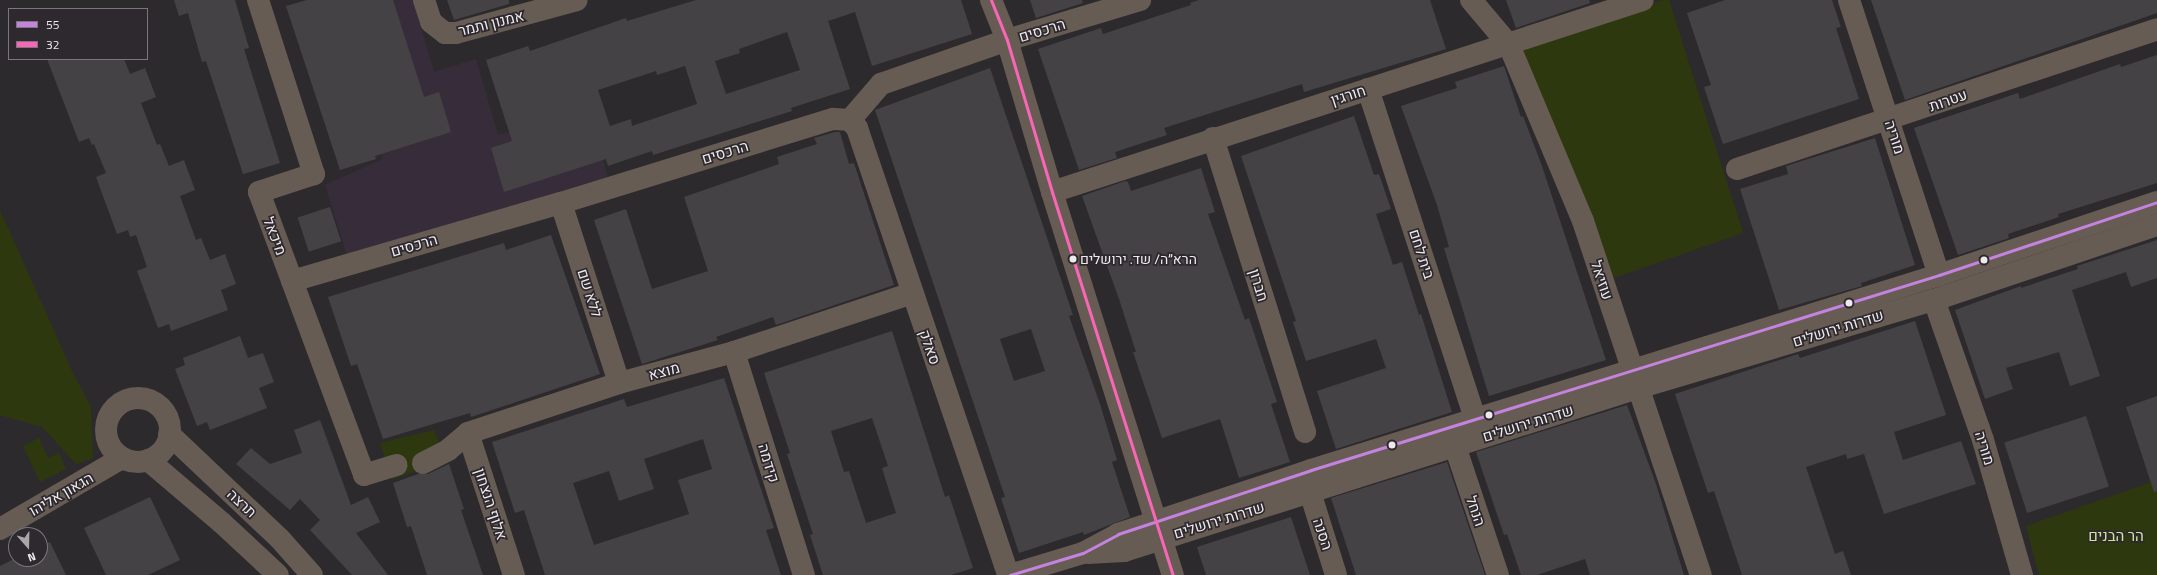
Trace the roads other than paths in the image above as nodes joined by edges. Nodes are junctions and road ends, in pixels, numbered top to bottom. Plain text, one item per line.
1 (258, 0) edge
2 (424, 0) edge
3 (576, 0) edge
4 (991, 0) edge
5 (1140, 0) edge
6 (1471, 0) edge
7 (1643, 0) edge
8 (1849, 0) edge
9 (2157, 29) edge
10 (1007, 40) junction
11 (1509, 45) junction
12 (1368, 89) junction
13 (850, 120) junction
14 (1890, 120) junction
15 (1213, 138) junction
16 (1737, 169) dead end
17 (1052, 192) junction
18 (2157, 202) edge
19 (561, 203) junction
20 (2157, 225) edge
21 (1939, 275) junction
22 (292, 281) junction
23 (912, 293) junction
24 (1934, 300) junction
25 (734, 352) junction
26 (1635, 380) junction
27 (619, 383) junction
28 (1475, 419) junction
29 (1305, 432) dead end
30 (468, 433) junction
31 (169, 434) junction
32 (1455, 446) junction
33 (122, 458) junction
34 (148, 460) junction
35 (423, 463) dead end
36 (396, 465) dead end
37 (1310, 492) junction
38 (0, 529) edge
39 (1159, 530) junction
40 (278, 575) edge
41 (312, 575) edge
42 (514, 575) edge
43 (804, 575) edge
44 (1009, 575) edge
45 (1173, 575) edge
46 (1336, 575) edge
47 (1498, 575) edge
48 (1702, 575) edge
49 (2022, 575) edge

1 - 22 street, מיכאל
2 - 3 street, אמנון ותמר
4 - 10 street
5 - 10 street, הרכסים
6 - 11 street, עוזיאל
7 - 11 street, חורגין
8 - 14 street, מוריה
9 - 14 street, עטרות
10 - 13 street, הרכסים
10 - 17 street
11 - 12 street, חורגין
11 - 26 street, עוזיאל
12 - 15 street, חורגין
12 - 28 street, בית לחם
13 - 19 street, הרכסים
13 - 23 street, סאלק
14 - 16 street, עטרות
14 - 21 street, מוריה
15 - 17 street, חורגין
15 - 29 street, חברון
17 - 39 street
18 - 21 street, שדרות ירושלים
19 - 22 street, הרכסים
19 - 27 street, ללא שם
20 - 24 street, שדרות ירושלים
21 - 26 street, שדרות ירושלים
22 - 36 street, מיכאל
23 - 25 street, מוצא
23 - 44 street, סאלק
24 - 26 street, שדרות ירושלים
24 - 49 street, מוריה
25 - 27 street, מוצא
25 - 43 street, קידמה
26 - 28 street, שדרות ירושלים
26 - 32 street, שדרות ירושלים
26 - 48 street, עוזיאל
27 - 30 street, מוצא
28 - 39 street, שדרות ירושלים
30 - 35 street, מוצא
30 - 42 street, אלוף הנצחון
31 - 33 street
31 - 34 street
31 - 41 street, תרצה
32 - 37 street, שדרות ירושלים
32 - 47 street, הנחל
33 - 34 street
33 - 38 street, הגאון אליהו
34 - 40 street, תרצה
37 - 39 street, שדרות ירושלים
37 - 46 street, הסנה
39 - 44 street, שדרות ירושלים
39 - 45 street

